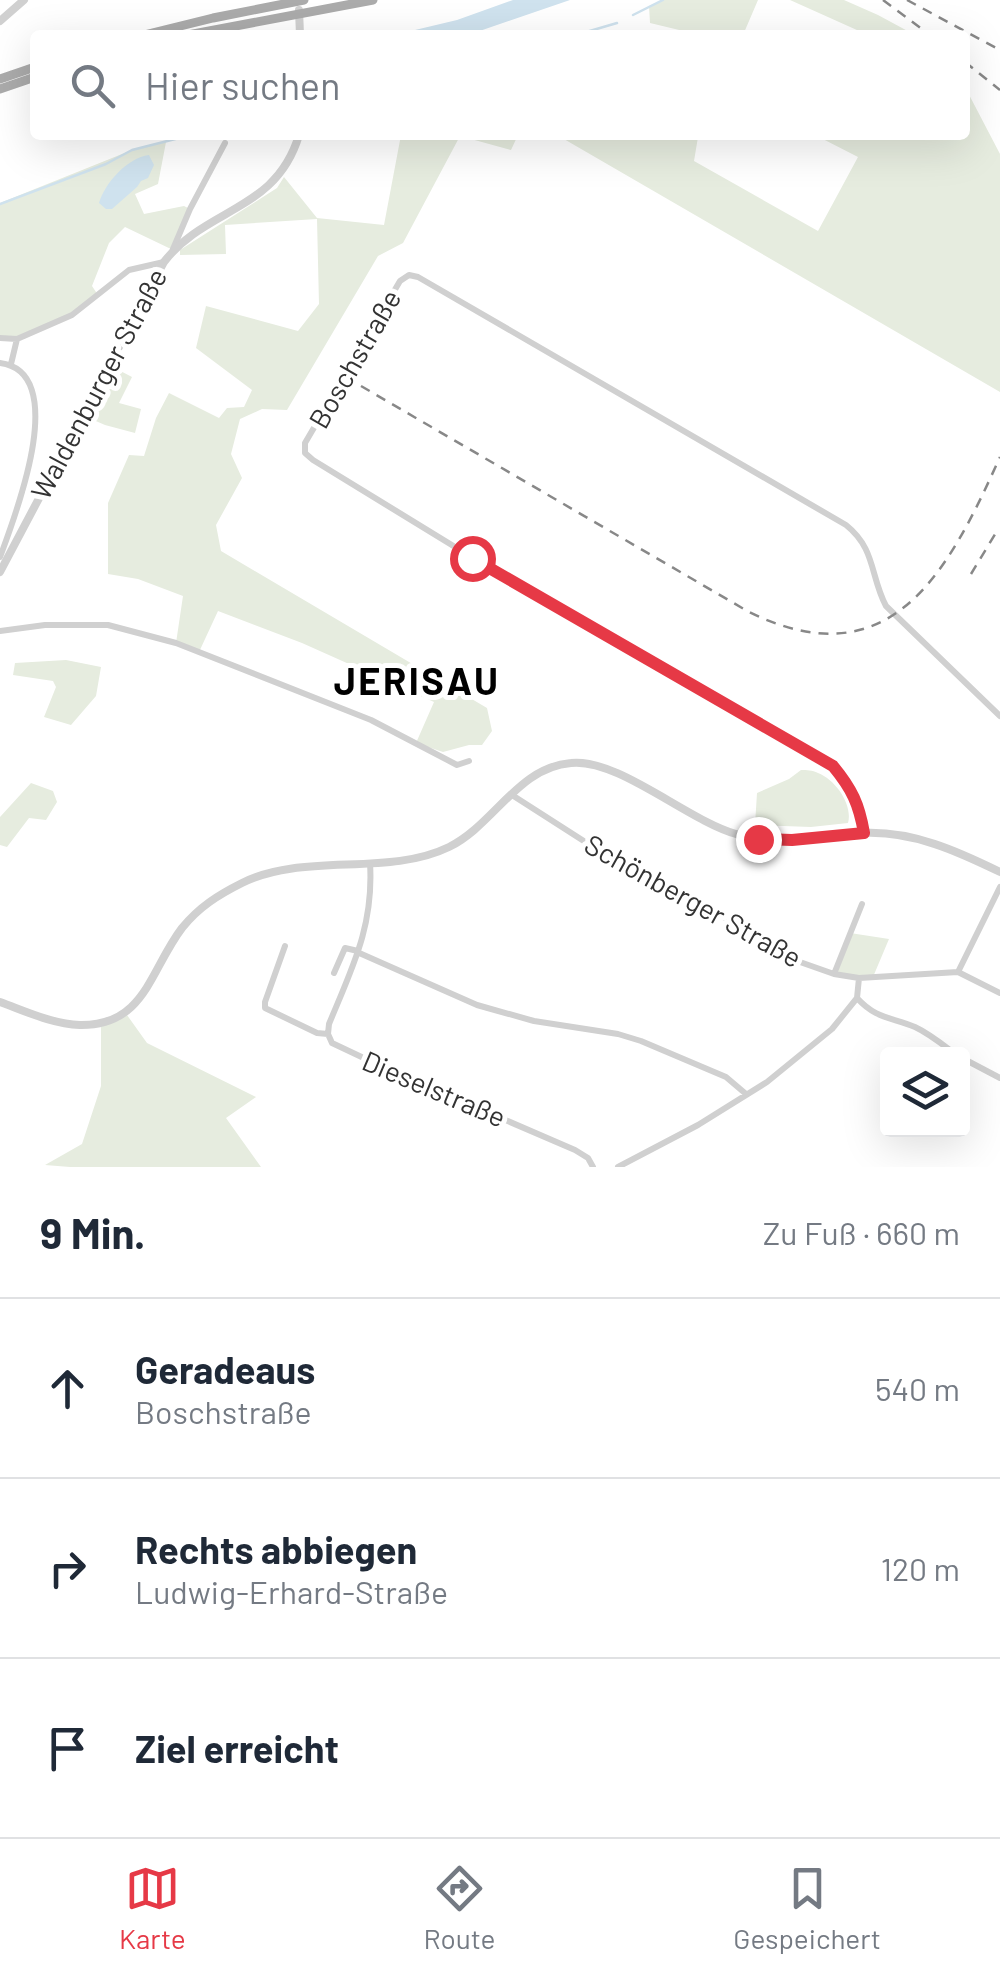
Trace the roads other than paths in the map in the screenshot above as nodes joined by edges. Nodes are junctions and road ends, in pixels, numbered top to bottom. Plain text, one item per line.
1 (24, 0) edge
2 (300, 0) edge
3 (373, 0) edge
4 (299, 14) junction
5 (0, 21) edge
6 (164, 30) edge
7 (214, 30) edge
8 (300, 30) edge
9 (30, 69) edge
10 (0, 79) edge
11 (30, 79) edge
12 (0, 89) edge
13 (297, 140) edge
14 (226, 143) dead end
15 (172, 250) junction
16 (164, 262) junction
17 (0, 338) edge
18 (17, 340) junction
19 (0, 363) edge
20 (11, 364) junction
21 (0, 557) edge
22 (0, 572) edge
23 (0, 631) edge
24 (1000, 716) edge
25 (469, 761) dead end
26 (512, 795) junction
27 (864, 833) junction
28 (370, 863) junction
29 (1000, 872) edge
30 (1000, 888) edge
31 (862, 904) dead end
32 (286, 946) dead end
33 (357, 952) junction
34 (958, 972) junction
35 (334, 973) dead end
36 (834, 974) junction
37 (859, 978) junction
38 (1000, 993) edge
39 (857, 998) junction
40 (0, 1002) edge
41 (328, 1034) junction
42 (947, 1047) edge
43 (970, 1062) edge
44 (1000, 1078) edge
45 (746, 1094) junction
46 (593, 1167) edge
47 (618, 1167) edge

1 - 5 street
2 - 4 street
2 - 6 main road
3 - 4 main road
4 - 7 main road
4 - 8 street
9 - 10 main road
11 - 12 main road
13 - 15 street, Waldenburger Straße
14 - 15 street, Waldenburger Straße
15 - 16 street, Waldenburger Straße
16 - 18 street
16 - 22 street, Waldenburger Straße
17 - 18 street
18 - 20 street
19 - 20 street
20 - 21 street
23 - 25 street
24 - 27 street, Boschstraße
26 - 27 street
26 - 28 street
26 - 36 street, Schönberger Straße
27 - 29 street
28 - 33 street
28 - 40 street
30 - 34 street
31 - 36 street
32 - 41 street, Dieselstraße
33 - 35 street
33 - 41 street
33 - 45 street
34 - 37 street, Schönberger Straße
34 - 38 street
36 - 37 street, Schönberger Straße
37 - 39 street
39 - 42 street
39 - 45 street
41 - 46 street, Dieselstraße
43 - 44 street
45 - 47 street

